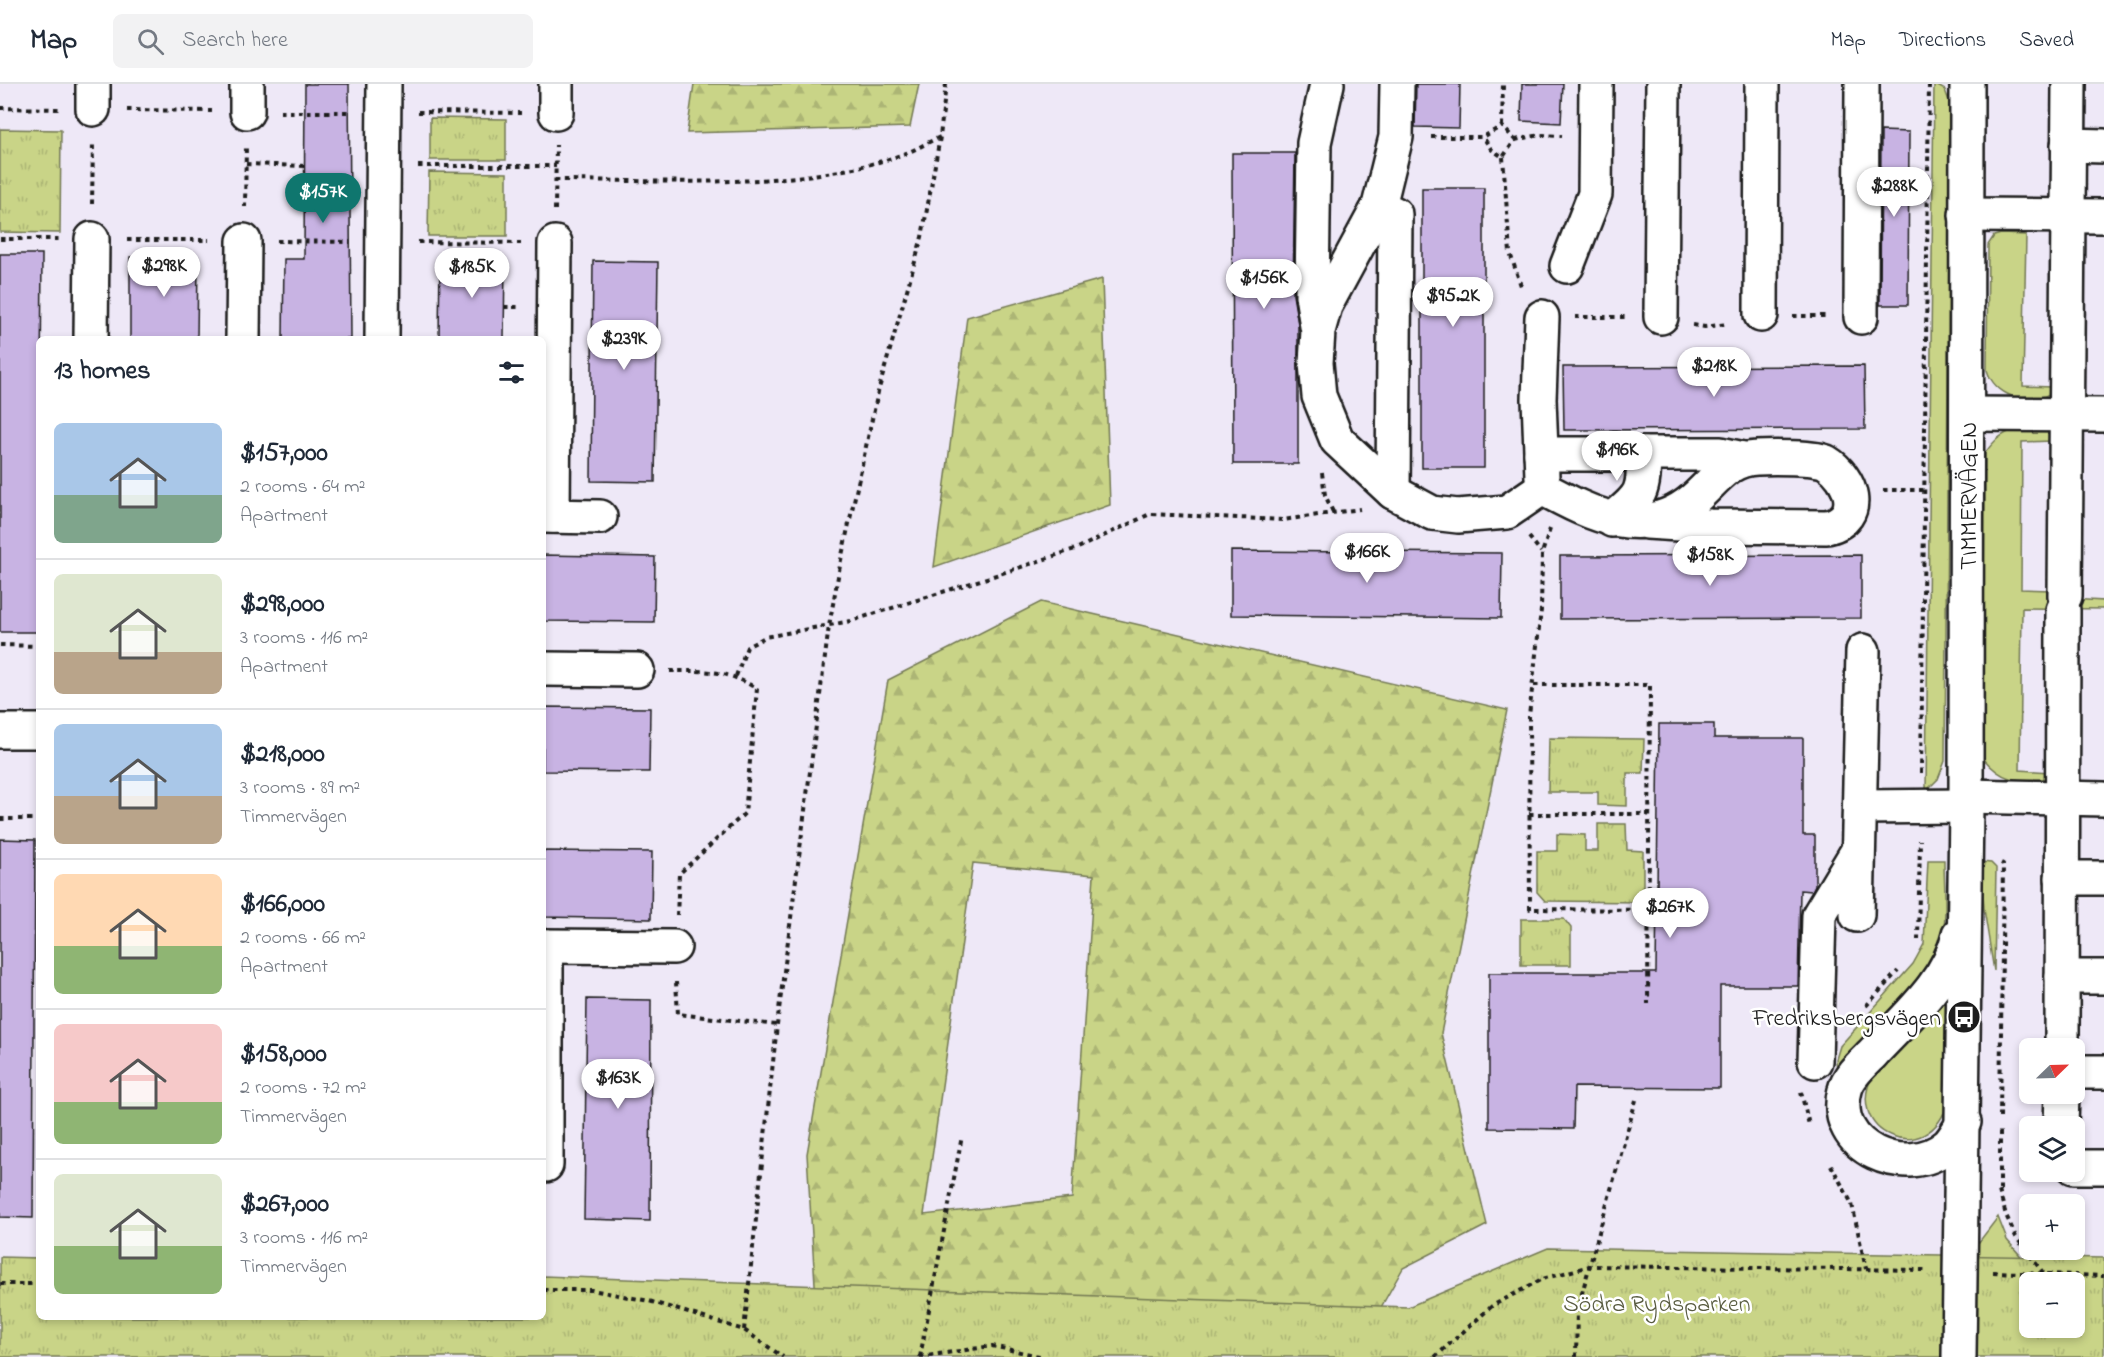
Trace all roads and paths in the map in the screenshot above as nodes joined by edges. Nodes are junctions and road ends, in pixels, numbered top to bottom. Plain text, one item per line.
1 (384, 84) edge
2 (946, 84) edge
3 (1327, 84) edge
4 (1396, 84) edge
5 (1503, 84) edge
6 (1596, 84) edge
7 (1663, 84) edge
8 (1762, 84) edge
9 (1862, 84) edge
10 (1929, 84) edge
11 (1967, 84) edge
12 (2069, 84) edge
13 (93, 97) edge
14 (247, 98) edge
15 (556, 98) edge
16 (1502, 126) junction
17 (940, 137) junction
18 (1396, 137) junction
19 (1483, 137) junction
20 (1595, 137) junction
21 (1515, 140) junction
22 (2068, 146) junction
23 (2104, 146) edge
24 (1503, 157) junction
25 (246, 164) junction
26 (304, 166) dead end
27 (384, 166) junction
28 (556, 166) junction
29 (555, 180) junction
30 (1379, 206) junction
31 (1966, 215) junction
32 (2068, 216) junction
33 (2104, 216) edge
34 (92, 239) joint
35 (244, 241) joint
36 (555, 243) joint
37 (1567, 266) dead end
38 (1761, 315) junction
39 (1661, 316) junction
40 (1542, 317) junction
41 (1861, 317) joint
42 (1318, 331) junction
43 (91, 336) edge
44 (243, 336) edge
45 (382, 336) edge
46 (1968, 414) junction
47 (2066, 414) junction
48 (2104, 415) edge
49 (1541, 454) junction
50 (1644, 454) junction
51 (1744, 459) junction
52 (1393, 492) junction
53 (1556, 496) junction
54 (548, 516) edge
55 (600, 517) dead end
56 (1612, 520) junction
57 (1647, 522) junction
58 (829, 626) junction
59 (0, 645) edge
60 (36, 646) edge
61 (1863, 651) dead end
62 (546, 669) edge
63 (637, 670) joint
64 (736, 676) junction
65 (1534, 685) junction
66 (0, 731) edge
67 (36, 731) edge
68 (2062, 798) junction
69 (2104, 799) edge
70 (1966, 801) junction
71 (1920, 806) junction
72 (1860, 807) junction
73 (1530, 814) junction
74 (1649, 814) junction
75 (0, 819) edge
76 (36, 819) edge
77 (1859, 849) junction
78 (2062, 878) junction
79 (2104, 878) edge
80 (1965, 908) junction
81 (1648, 910) junction
82 (1857, 915) dead end
83 (546, 946) edge
84 (674, 947) junction
85 (1915, 947) dead end
86 (1903, 966) dead end
87 (2062, 977) junction
88 (2104, 977) edge
89 (1648, 1004) dead end
90 (1863, 1009) dead end
91 (777, 1025) junction
92 (2062, 1038) edge
93 (1815, 1061) joint
94 (2085, 1072) edge
95 (2104, 1072) edge
96 (1636, 1100) dead end
97 (1964, 1122) junction
98 (1811, 1129) dead end
99 (962, 1136) dead end
100 (1830, 1163) dead end
101 (2085, 1167) edge
102 (2104, 1167) edge
103 (1590, 1266) junction
104 (1866, 1269) junction
105 (1934, 1270) dead end
106 (1991, 1272) dead end
107 (2104, 1276) edge
108 (0, 1284) edge
109 (36, 1284) edge
110 (546, 1290) edge
111 (744, 1330) junction
112 (783, 1357) edge
113 (920, 1357) edge
114 (1044, 1357) edge
115 (1435, 1357) edge
116 (1576, 1357) edge
117 (1959, 1357) edge

1 - 27 street
2 - 17 path
3 - 42 street
4 - 18 street
5 - 16 path
6 - 20 street
7 - 39 street
8 - 38 street
9 - 41 street
10 - 71 path
11 - 31 street, TIMMERVÄGEN
12 - 22 street
13 - 34 path
14 - 25 path
15 - 28 path
16 - 19 path
16 - 21 path
17 - 29 path
17 - 58 path
18 - 19 path
18 - 30 street
19 - 24 path
20 - 21 path
20 - 37 street
21 - 24 path
22 - 23 street
22 - 32 street
24 - 40 path
25 - 26 path
25 - 35 path
27 - 28 path
27 - 45 street
28 - 29 path
29 - 36 path
30 - 42 street
30 - 52 street
31 - 32 street
31 - 46 street, TIMMERVÄGEN
32 - 33 street
32 - 47 street
34 - 43 street
35 - 44 street
36 - 54 street
38 - 39 path
38 - 41 path
39 - 40 path
40 - 49 street
42 - 52 street
46 - 47 street
46 - 70 street, TIMMERVÄGEN
47 - 48 street
47 - 68 street
49 - 50 street
49 - 53 street
50 - 51 street
50 - 56 street
51 - 57 street
51 - 57 street
52 - 53 street
52 - 58 path
53 - 56 street
53 - 65 path
54 - 55 street
56 - 57 street
58 - 64 path
58 - 91 path
59 - 60 path
61 - 72 street
62 - 63 street
63 - 64 path
64 - 84 path
65 - 73 path
65 - 74 path
66 - 67 street
68 - 69 street
68 - 70 street
68 - 78 street
70 - 71 street
70 - 80 street, TIMMERVÄGEN
71 - 72 street
71 - 85 path
72 - 77 street
73 - 74 path
73 - 81 path
74 - 81 path
75 - 76 path
77 - 82 street
77 - 93 street
78 - 79 street
78 - 87 street
80 - 97 street, TIMMERVÄGEN
80 - 97 street, TIMMERVÄGEN
81 - 89 path
83 - 84 street
84 - 91 path
86 - 90 path
87 - 88 street
87 - 92 street
91 - 111 path
93 - 98 path
94 - 95 street
96 - 103 path
97 - 117 street
99 - 113 path
100 - 104 path
101 - 102 street
103 - 104 path
103 - 115 path
103 - 116 path
104 - 105 path
106 - 107 path
108 - 109 path
110 - 111 path
111 - 112 path
113 - 114 path

